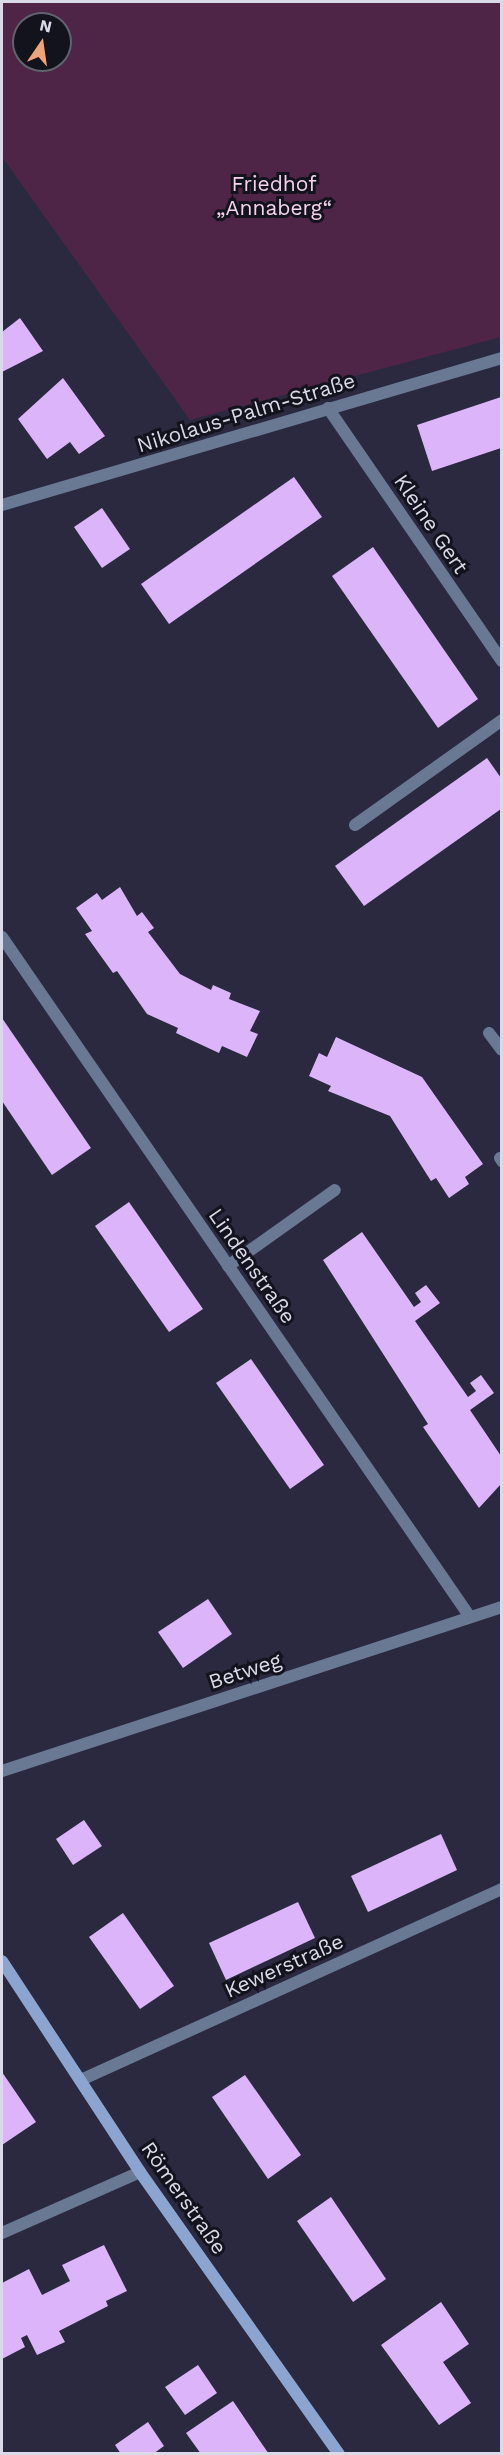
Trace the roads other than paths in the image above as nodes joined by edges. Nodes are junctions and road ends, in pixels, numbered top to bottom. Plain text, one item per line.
1 (501, 358) edge
2 (328, 408) junction
3 (2, 506) edge
4 (501, 661) edge
5 (501, 720) edge
6 (355, 825) dead end
7 (2, 937) edge
8 (489, 1033) dead end
9 (501, 1050) edge
10 (335, 1190) dead end
11 (228, 1266) junction
12 (501, 1607) edge
13 (470, 1617) junction
14 (2, 1771) edge
15 (501, 1889) edge
16 (2, 1961) edge
17 (83, 2079) junction
18 (140, 2172) junction
19 (2, 2233) edge
20 (339, 2454) edge

1 - 2 street, Nikolaus-Palm-Straße
2 - 3 street, Nikolaus-Palm-Straße
2 - 4 street, Kleine Gert
5 - 6 street
7 - 11 street, Lindenstraße
8 - 9 street
10 - 11 street
11 - 13 street, Lindenstraße
12 - 13 street, Betweg
13 - 14 street, Betweg
15 - 17 street, Kewerstraße
16 - 17 street, Römerstraße
17 - 18 street, Römerstraße
18 - 19 street
18 - 20 street, Römerstraße

